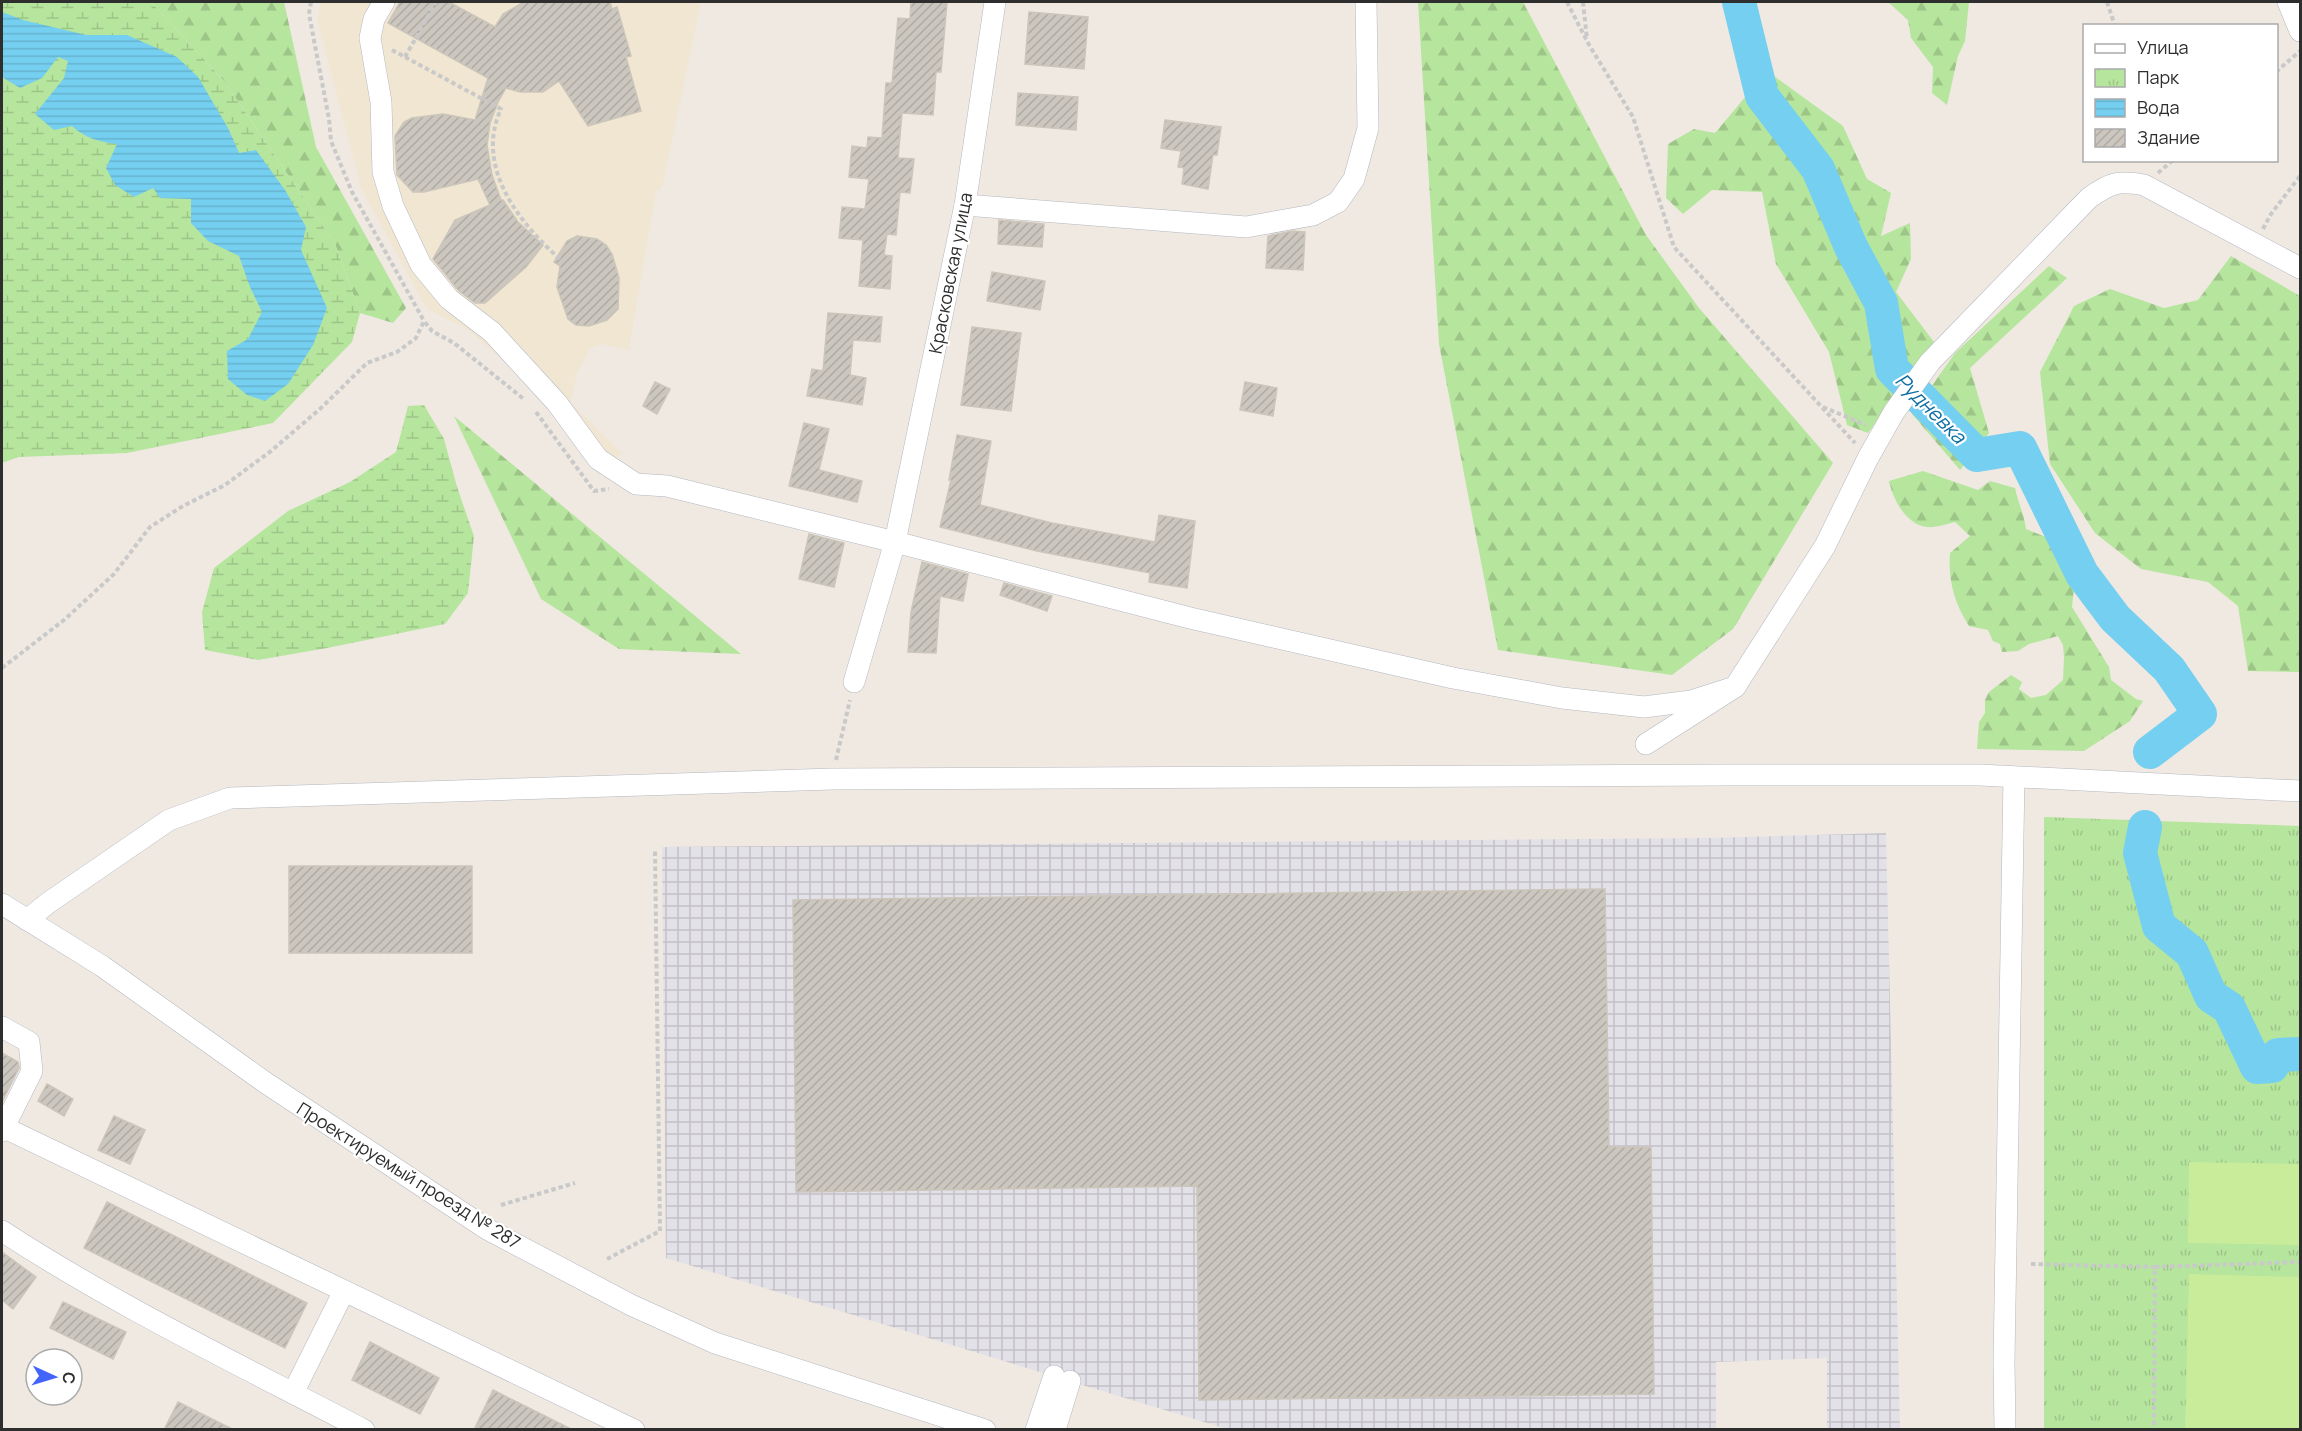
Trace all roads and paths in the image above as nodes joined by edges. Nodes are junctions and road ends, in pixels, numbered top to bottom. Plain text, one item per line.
1 (311, 2) edge
2 (384, 2) edge
3 (436, 2) edge
4 (994, 2) edge
5 (1366, 2) edge
6 (1567, 2) edge
7 (1583, 2) edge
8 (2107, 2) edge
9 (2288, 2) edge
10 (2114, 24) edge
11 (2301, 31) edge
12 (370, 38) junction
13 (1588, 43) junction
14 (2301, 51) edge
15 (405, 57) junction
16 (2278, 71) edge
17 (2301, 176) edge
18 (964, 205) junction
19 (2248, 239) junction
20 (561, 260) dead end
21 (2301, 268) edge
22 (424, 321) junction
23 (1820, 406) junction
24 (1883, 432) junction
25 (1868, 458) junction
26 (636, 484) junction
27 (895, 542) junction
28 (2, 668) edge
29 (855, 682) joint
30 (1735, 687) junction
31 (1646, 744) dead end
32 (836, 763) dead end
33 (2014, 777) junction
34 (2301, 791) edge
35 (655, 851) dead end
36 (2, 904) edge
37 (27, 920) junction
38 (2, 1027) edge
39 (2, 1129) edge
40 (575, 1183) dead end
41 (501, 1204) dead end
42 (2, 1231) edge
43 (607, 1259) dead end
44 (2301, 1262) edge
45 (2031, 1264) dead end
46 (2155, 1267) junction
47 (344, 1291) junction
48 (292, 1392) junction
49 (364, 1430) edge
50 (634, 1430) edge
51 (985, 1430) edge
52 (1036, 1430) edge
53 (1055, 1430) edge
54 (2005, 1430) edge
55 (2154, 1430) edge

1 - 22 path
2 - 12 street
3 - 15 path
4 - 18 street, Красковская улица
5 - 18 street
6 - 13 path
7 - 13 path
8 - 10 path
9 - 11 street
12 - 15 path
12 - 26 street
13 - 23 path
14 - 16 path
15 - 20 path
17 - 19 path
18 - 27 street, Красковская улица
19 - 21 street
19 - 24 street
22 - 26 path
22 - 28 path
23 - 24 path
23 - 25 path
24 - 25 street
25 - 30 street
26 - 27 street
27 - 29 street, Красковская улица
27 - 30 street
29 - 32 path
30 - 31 street
33 - 34 street
33 - 37 street
33 - 54 street
35 - 43 path
36 - 37 street, Проектируемый проезд № 287
37 - 51 street, Проектируемый проезд № 287
38 - 39 street
39 - 47 street
40 - 41 path
42 - 48 street
44 - 46 path
45 - 46 path
46 - 55 path
47 - 48 street
47 - 50 street
48 - 49 street
52 - 53 street

